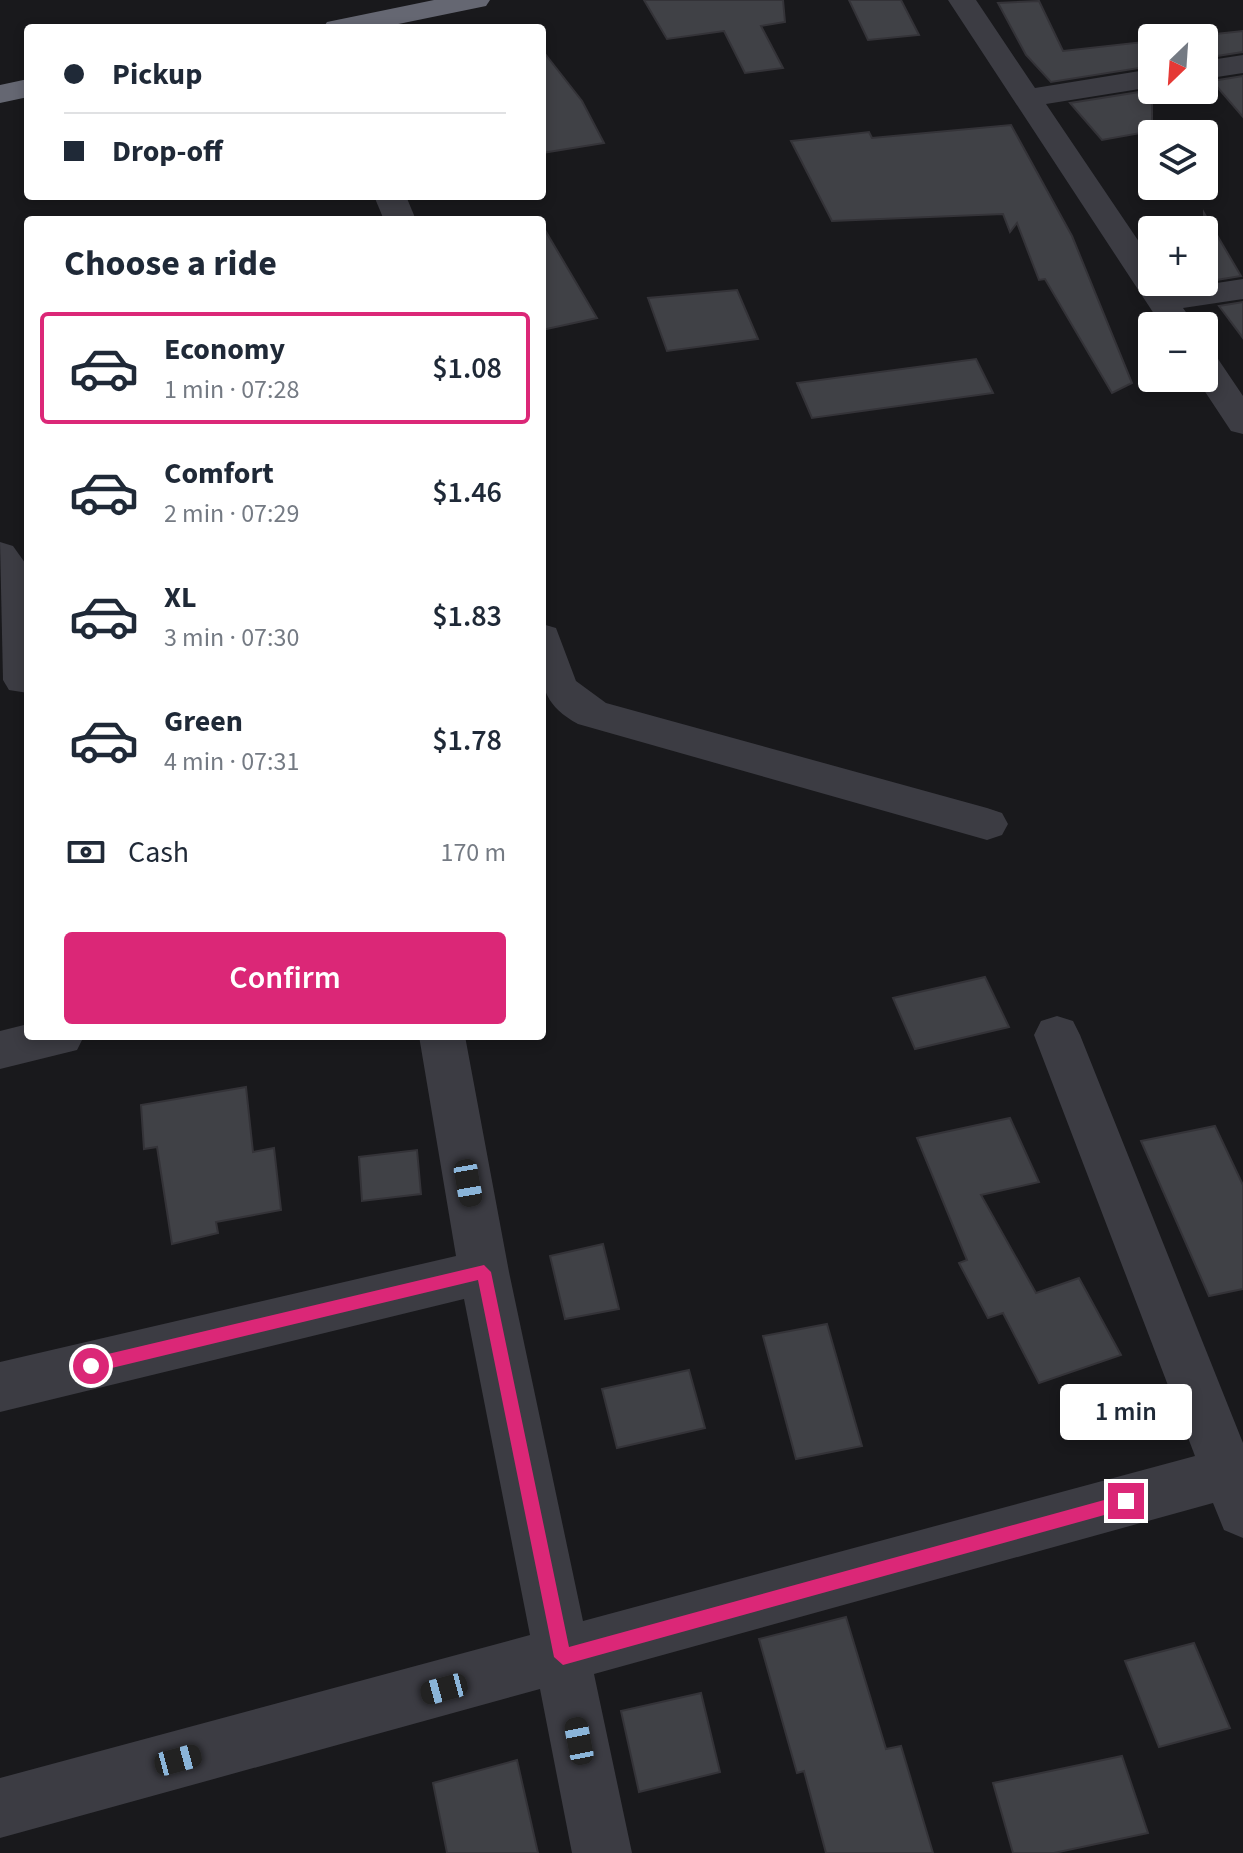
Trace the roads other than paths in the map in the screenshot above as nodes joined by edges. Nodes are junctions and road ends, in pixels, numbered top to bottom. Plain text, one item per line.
1 (476, 0) edge
2 (962, 0) edge
3 (357, 24) edge
4 (1243, 64) edge
5 (1218, 68) edge
6 (1138, 80) edge
7 (24, 89) edge
8 (0, 94) edge
9 (1029, 98) junction
10 (1243, 289) edge
11 (1169, 312) edge
12 (1173, 312) edge
13 (1218, 385) edge
14 (1243, 423) edge
15 (0, 555) edge
16 (546, 651) edge
17 (23, 680) dead end
18 (987, 824) dead end
19 (1057, 1035) dead end
20 (44, 1040) edge
21 (443, 1040) edge
22 (0, 1050) edge
23 (484, 1272) junction
24 (0, 1387) edge
25 (1237, 1485) edge
26 (563, 1657) junction
27 (0, 1808) edge
28 (602, 1853) edge

1 - 3 highway
2 - 9 street
4 - 5 street
6 - 9 street
7 - 8 highway
9 - 11 street
10 - 12 street
13 - 14 street
15 - 17 street
16 - 18 street
19 - 25 street
20 - 22 street
21 - 23 street
23 - 24 street
23 - 26 street
25 - 26 street
26 - 27 street
26 - 28 street

